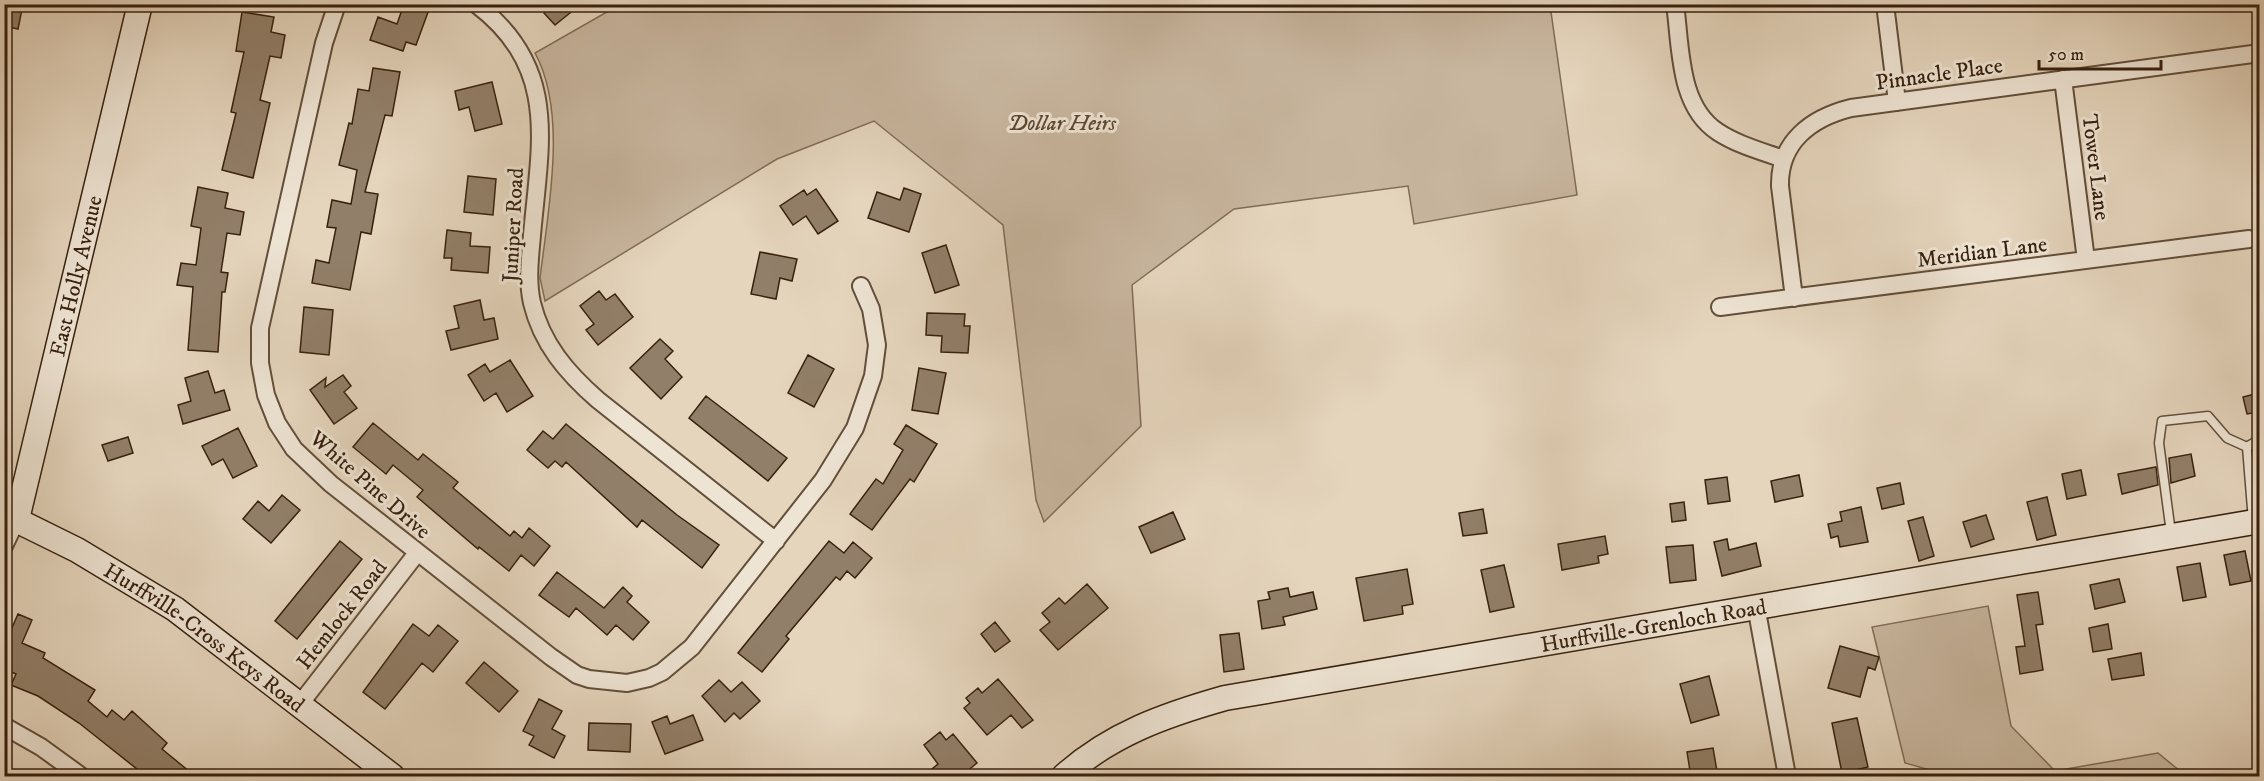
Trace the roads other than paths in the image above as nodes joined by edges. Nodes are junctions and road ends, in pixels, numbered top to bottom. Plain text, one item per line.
1 (140, 4) edge
2 (337, 4) edge
3 (476, 4) edge
4 (1675, 4) edge
5 (1885, 4) edge
6 (2259, 54) edge
7 (2063, 79) junction
8 (1897, 102) junction
9 (1783, 159) junction
10 (2249, 239) dead end
11 (2086, 260) junction
12 (861, 286) dead end
13 (1794, 298) junction
14 (1720, 307) dead end
15 (2259, 439) edge
16 (2247, 447) junction
17 (11, 517) edge
18 (2256, 522) edge
19 (2172, 536) junction
20 (776, 541) junction
21 (4, 546) edge
22 (417, 553) junction
23 (1756, 606) junction
24 (300, 704) junction
25 (4, 726) edge
26 (81, 777) edge
27 (392, 777) edge
28 (1064, 777) edge
29 (1787, 777) edge

1 - 17 main road, East Holly Avenue
2 - 22 street, White Pine Drive
3 - 20 street, Juniper Road
4 - 9 street
5 - 8 street
6 - 7 street, Pinnacle Place
7 - 8 street, Pinnacle Place
7 - 11 street, Tower Lane
8 - 9 street, Pinnacle Place
9 - 13 street, Pinnacle Place
10 - 11 street, Meridian Lane
11 - 13 street, Meridian Lane
12 - 20 street, White Pine Drive
13 - 14 street, Meridian Lane
15 - 16 lane
16 - 18 lane
16 - 19 lane
17 - 21 street, East Holly Avenue
17 - 24 main road, Hurffville-Cross Keys Road
18 - 19 main road, Hurffville-Grenloch Road
19 - 23 main road, Hurffville-Grenloch Road
20 - 22 street, White Pine Drive
22 - 24 street, Hemlock Road
23 - 28 main road, Hurffville-Grenloch Road
23 - 29 street
24 - 27 main road, Hurffville-Cross Keys Road
25 - 26 street

